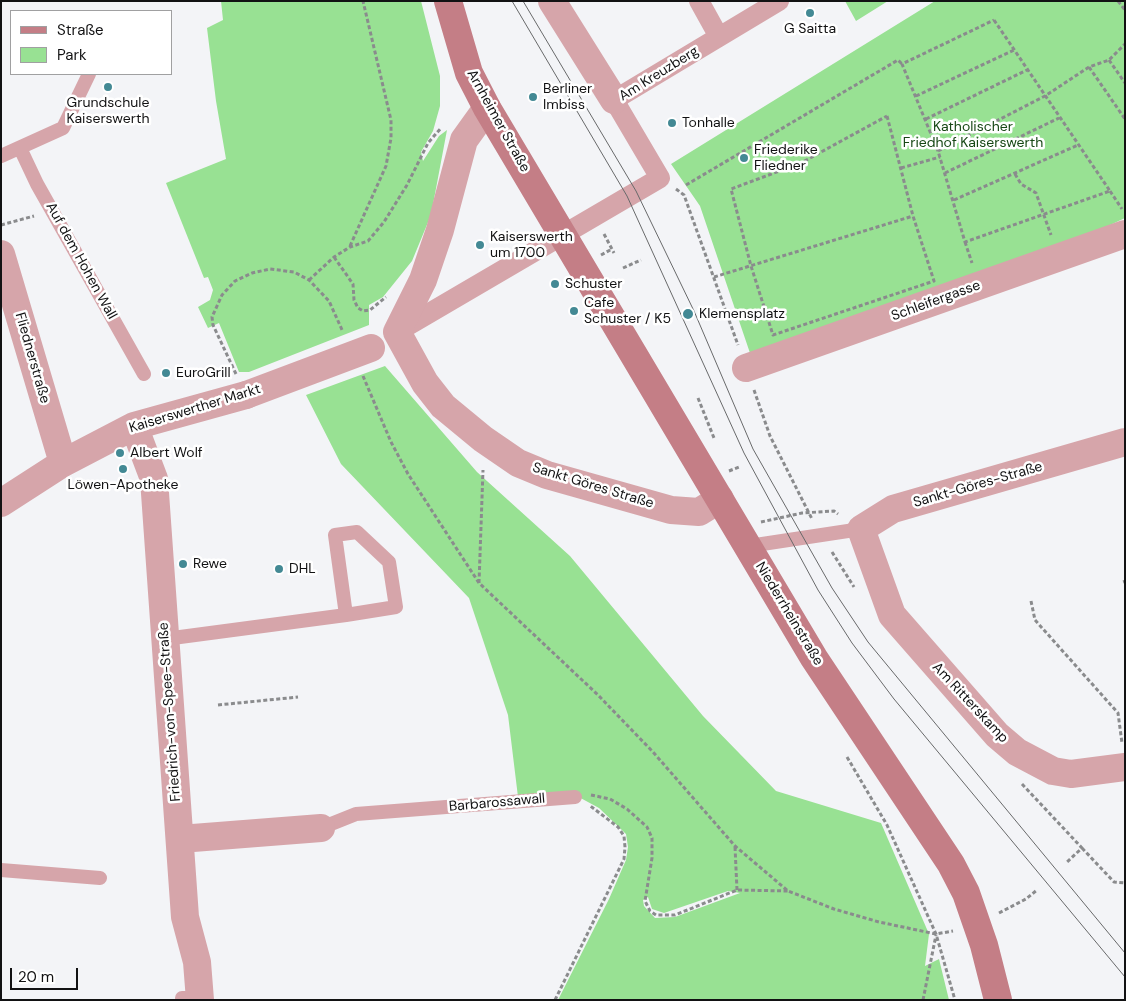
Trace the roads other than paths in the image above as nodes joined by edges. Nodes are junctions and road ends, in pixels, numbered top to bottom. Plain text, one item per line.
1 (448, 1) edge
2 (552, 1) edge
3 (699, 1) edge
4 (779, 1) edge
5 (719, 37) junction
6 (89, 75) edge
7 (614, 100) junction
8 (487, 108) junction
9 (20, 148) junction
10 (1, 156) edge
11 (563, 233) junction
12 (1125, 234) edge
13 (1, 254) edge
14 (397, 332) junction
15 (746, 368) road end
16 (144, 374) dead end
17 (134, 426) junction
18 (1125, 442) edge
19 (63, 464) junction
20 (1, 503) edge
21 (710, 505) junction
22 (861, 529) junction
23 (749, 546) junction
24 (346, 615) junction
25 (165, 639) junction
26 (1124, 757) edge
27 (575, 797) road end
28 (321, 828) joint
29 (180, 839) junction
30 (1, 870) edge
31 (100, 878) dead end
32 (194, 998) edge
33 (998, 1000) edge

1 - 8 main road, Arnheimer Straße
2 - 7 street
3 - 5 street
4 - 5 street, Am Kreuzberg
5 - 7 street, Am Kreuzberg
6 - 9 lane
7 - 11 street, Am Kreuzberg
8 - 11 main road, Arnheimer Straße
8 - 14 street
9 - 10 lane
9 - 16 lane, Auf dem Hohen Wall
11 - 14 street
11 - 21 main road, Niederrheinstraße
12 - 15 street, Schleifergasse
13 - 19 street, Fliednerstraße
14 - 17 street, Kaiserswerther Markt, bridge
14 - 21 street, Sankt Göres Straße
17 - 19 street, Kaiserswerther Markt
17 - 25 street, Friedrich-von-Spee-Straße
18 - 22 street, Sankt-Göres-Straße
19 - 20 street, Kaiserswerther Markt
21 - 23 main road, Niederrheinstraße
22 - 23 lane
22 - 26 street, Am Ritterskamp
23 - 33 main road, Niederrheinstraße
24 - 24 lane
24 - 25 lane
25 - 29 street, Friedrich-von-Spee-Straße
27 - 28 lane, Barbarossawall
28 - 29 street, Barbarossawall
29 - 32 street, Friedrich-von-Spee-Straße
30 - 31 lane

